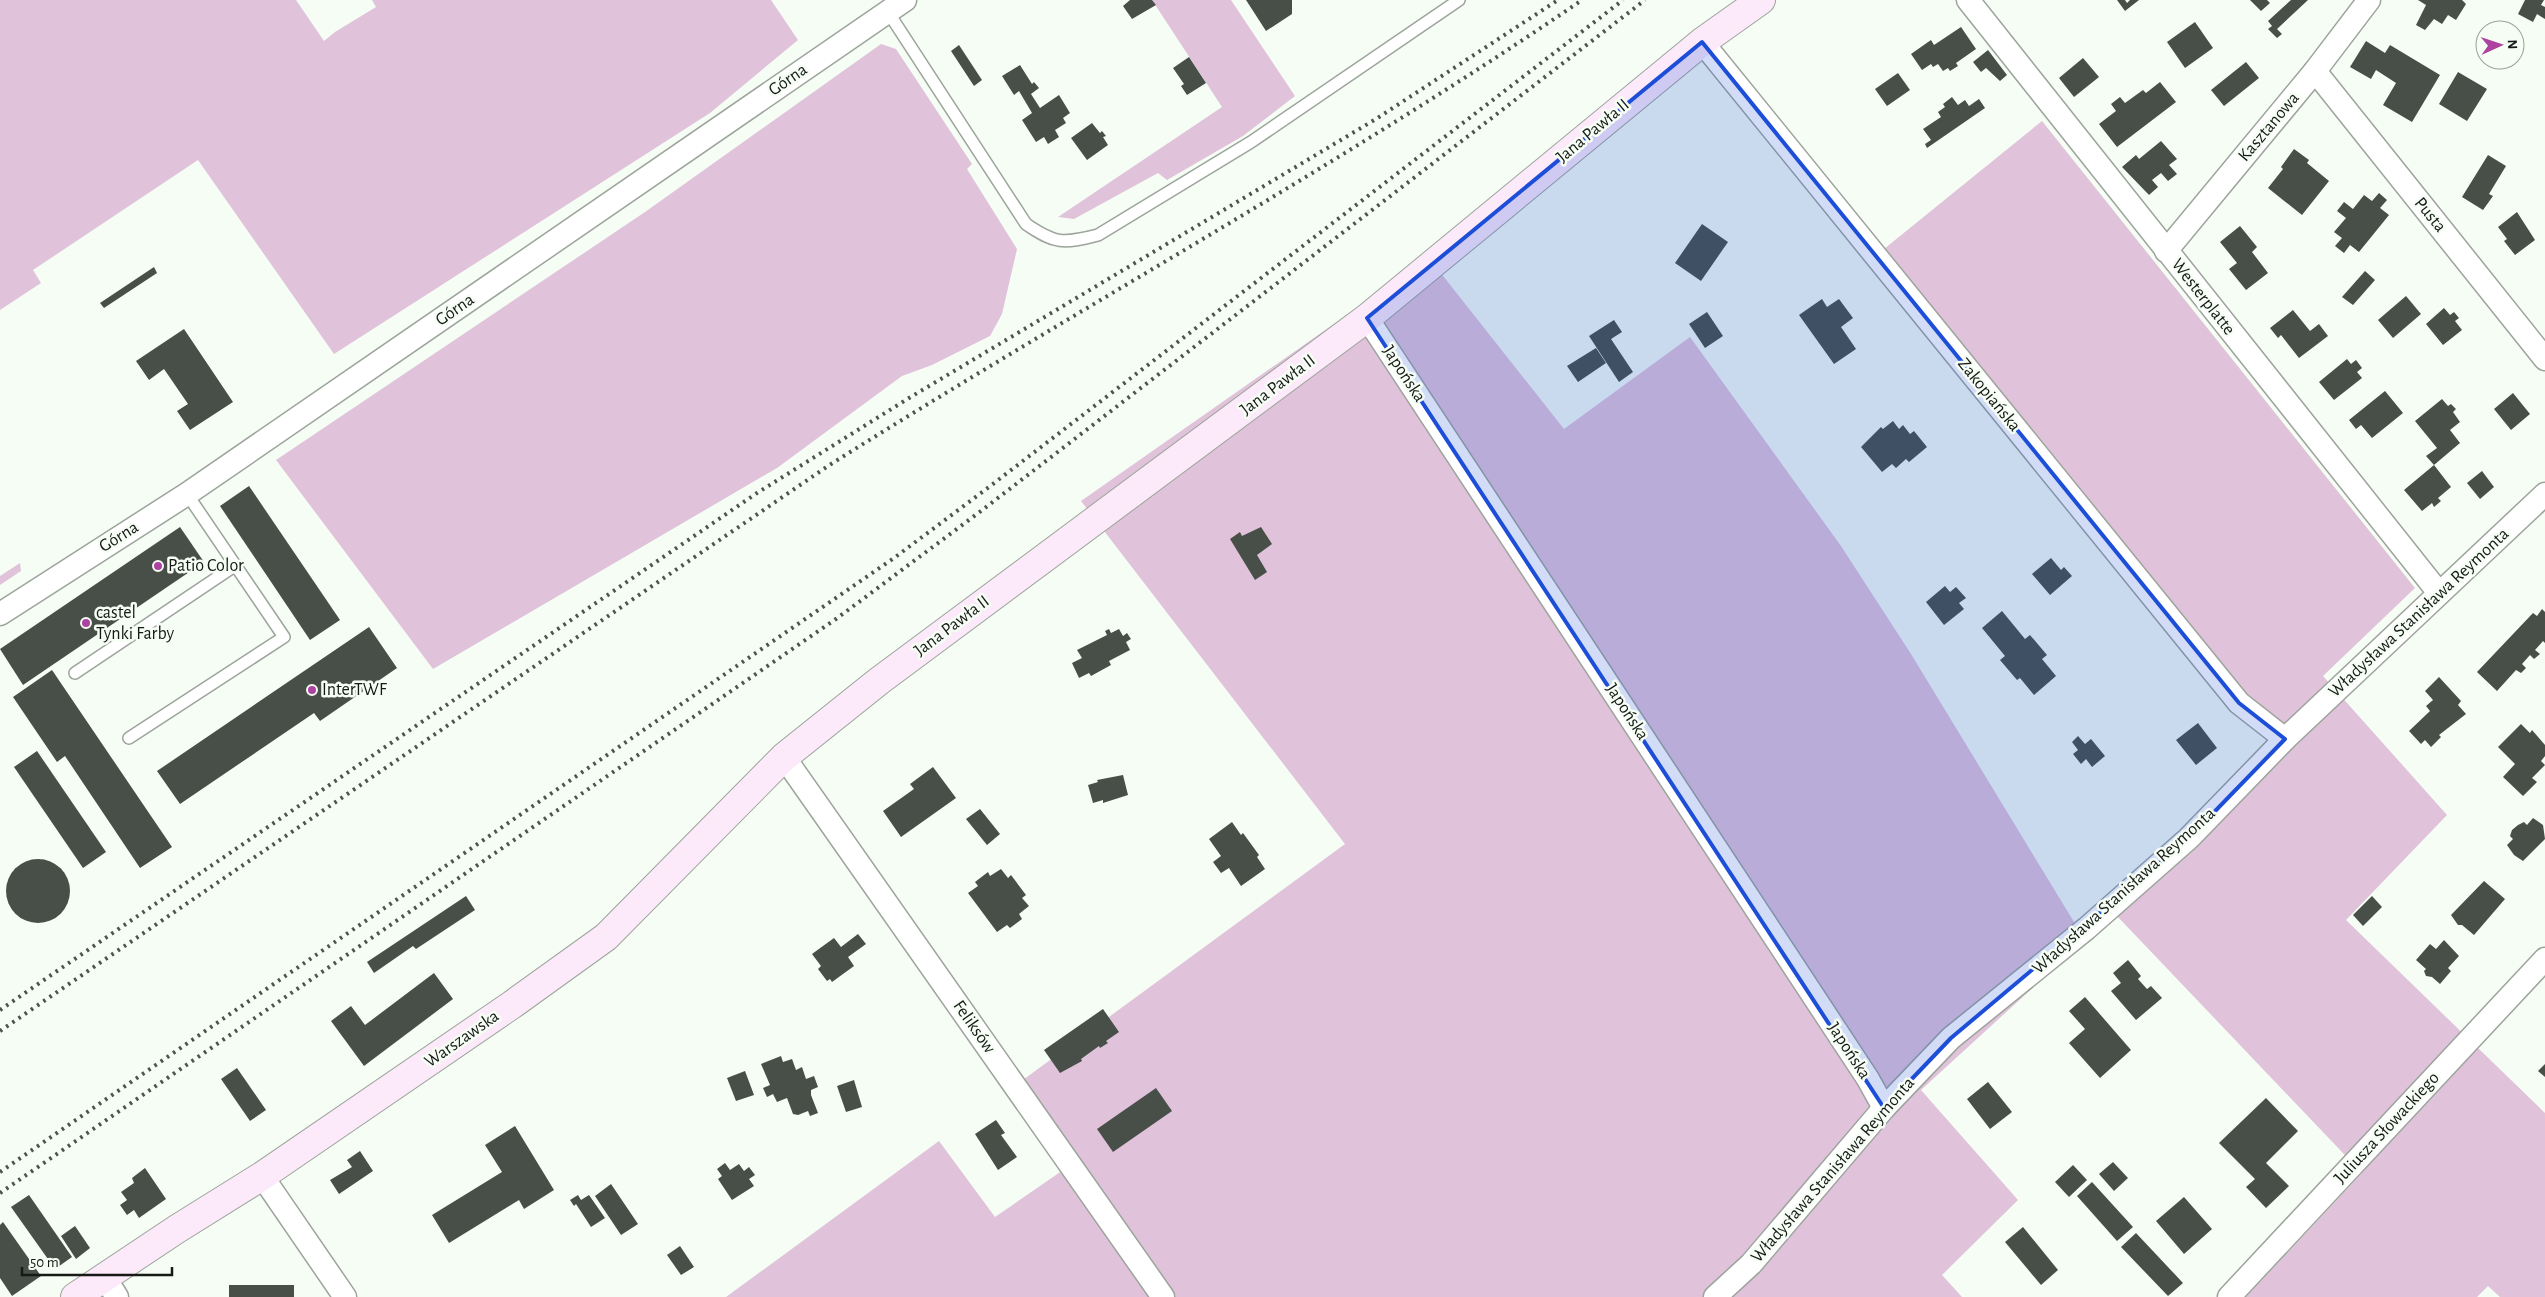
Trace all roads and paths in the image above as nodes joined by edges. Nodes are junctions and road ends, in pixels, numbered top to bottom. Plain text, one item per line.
1 (1459, 0) edge
2 (1761, 0) edge
3 (1968, 0) edge
4 (2369, 0) edge
5 (897, 6) edge
6 (1702, 42) junction
7 (2315, 72) junction
8 (2166, 250) junction
9 (1367, 318) junction
10 (2545, 359) edge
11 (187, 494) junction
12 (2545, 494) edge
13 (236, 565) junction
14 (2439, 594) junction
15 (0, 614) edge
16 (75, 673) dead end
17 (129, 738) dead end
18 (2285, 739) junction
19 (784, 757) junction
20 (2545, 958) edge
21 (1884, 1108) junction
22 (262, 1176) junction
23 (111, 1287) edge
24 (75, 1297) edge
25 (345, 1297) edge
26 (1163, 1297) edge
27 (1715, 1297) edge
28 (2229, 1297) edge

1 - 5 lane
2 - 6 main road, Jana Pawła II
3 - 8 street, Westerplatte
4 - 7 street, Kasztanowa
5 - 11 street, Górna
6 - 9 main road, Jana Pawła II
6 - 18 street, Zakopiańska
7 - 8 street, Kasztanowa
7 - 10 street, Pusta
8 - 14 street, Westerplatte
9 - 19 main road, Jana Pawła II
9 - 21 street, Japońska
11 - 13 lane
11 - 15 street, Górna
12 - 14 street, Władysława Stanisława Reymonta
13 - 16 lane
13 - 17 lane
14 - 18 street, Władysława Stanisława Reymonta
18 - 21 street, Władysława Stanisława Reymonta
19 - 22 main road, Warszawska
19 - 26 street, Feliksów
20 - 28 street, Juliusza Słowackiego
21 - 27 street, Władysława Stanisława Reymonta
22 - 23 main road, Warszawska
22 - 25 street
23 - 24 main road, Warszawska

